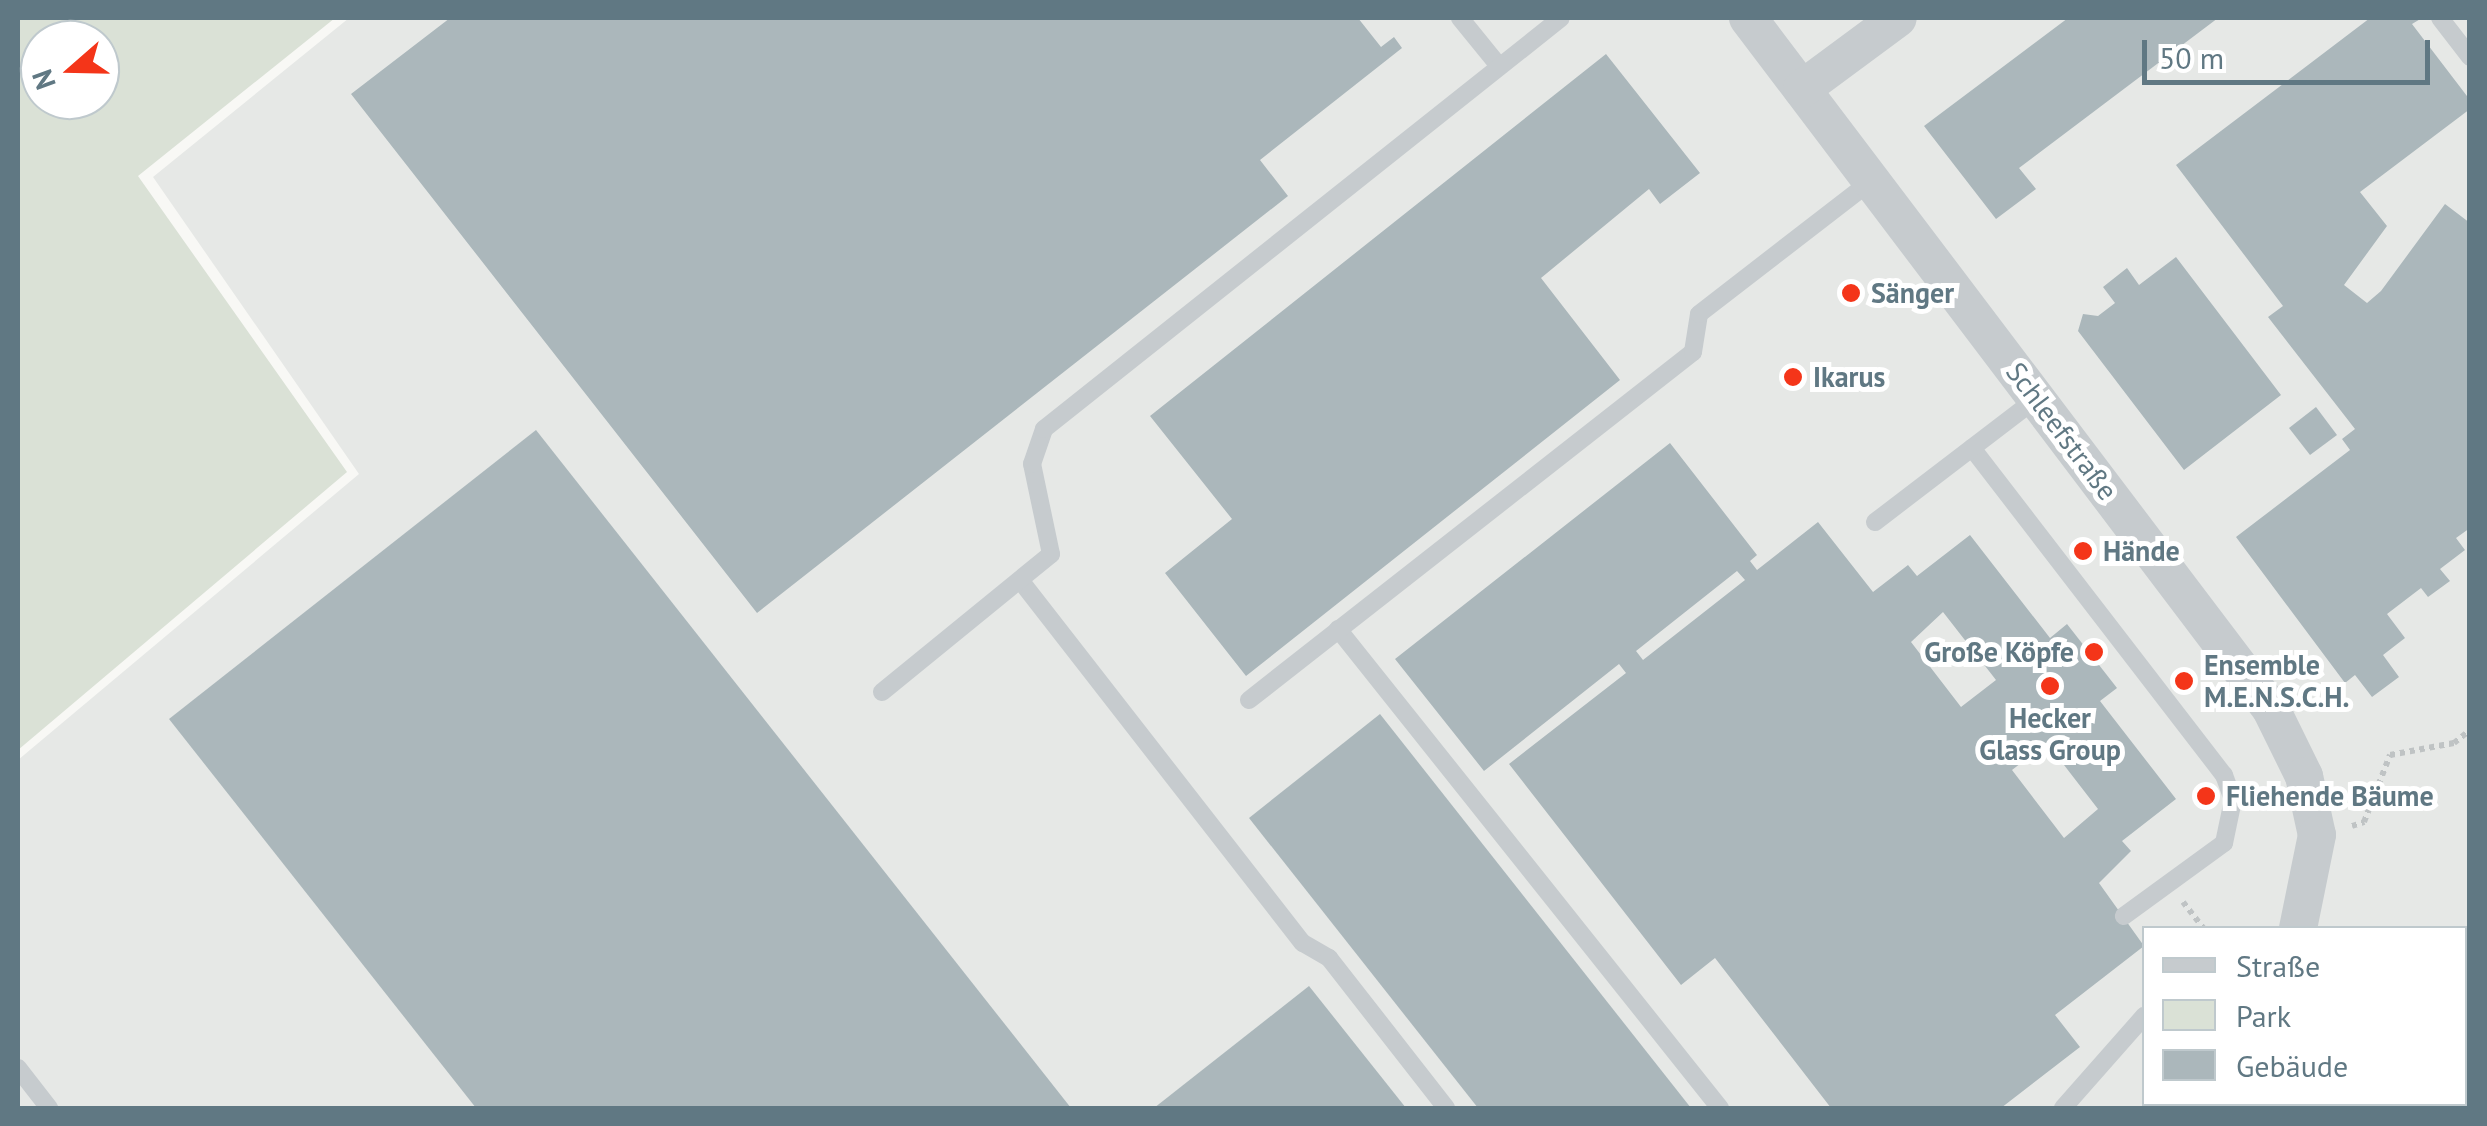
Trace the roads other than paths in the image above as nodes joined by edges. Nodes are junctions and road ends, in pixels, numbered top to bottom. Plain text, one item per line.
1 (1460, 18) edge
2 (1561, 18) edge
3 (1748, 18) edge
4 (1898, 18) edge
5 (2440, 18) edge
6 (2470, 57) edge
7 (1499, 66) junction
8 (1802, 89) junction
9 (1872, 181) junction
10 (2037, 398) junction
11 (1972, 448) junction
12 (1875, 522) dead end
13 (1020, 580) junction
14 (1338, 630) junction
15 (882, 692) dead end
16 (1249, 700) dead end
17 (2124, 916) dead end
18 (2298, 926) edge
19 (2142, 1018) edge
20 (18, 1068) edge
21 (49, 1108) edge
22 (1446, 1108) edge
23 (1720, 1108) edge
24 (2063, 1108) edge

1 - 7 lane
2 - 7 lane
3 - 8 street, Schleefstraße
4 - 8 street
5 - 6 lane
7 - 13 lane
8 - 9 street, Schleefstraße
9 - 10 street, Schleefstraße
9 - 14 lane
10 - 11 lane
10 - 18 street, Schleefstraße
11 - 12 lane
11 - 17 lane
13 - 15 lane
13 - 22 lane
14 - 16 lane
14 - 23 lane
19 - 24 lane
20 - 21 lane

